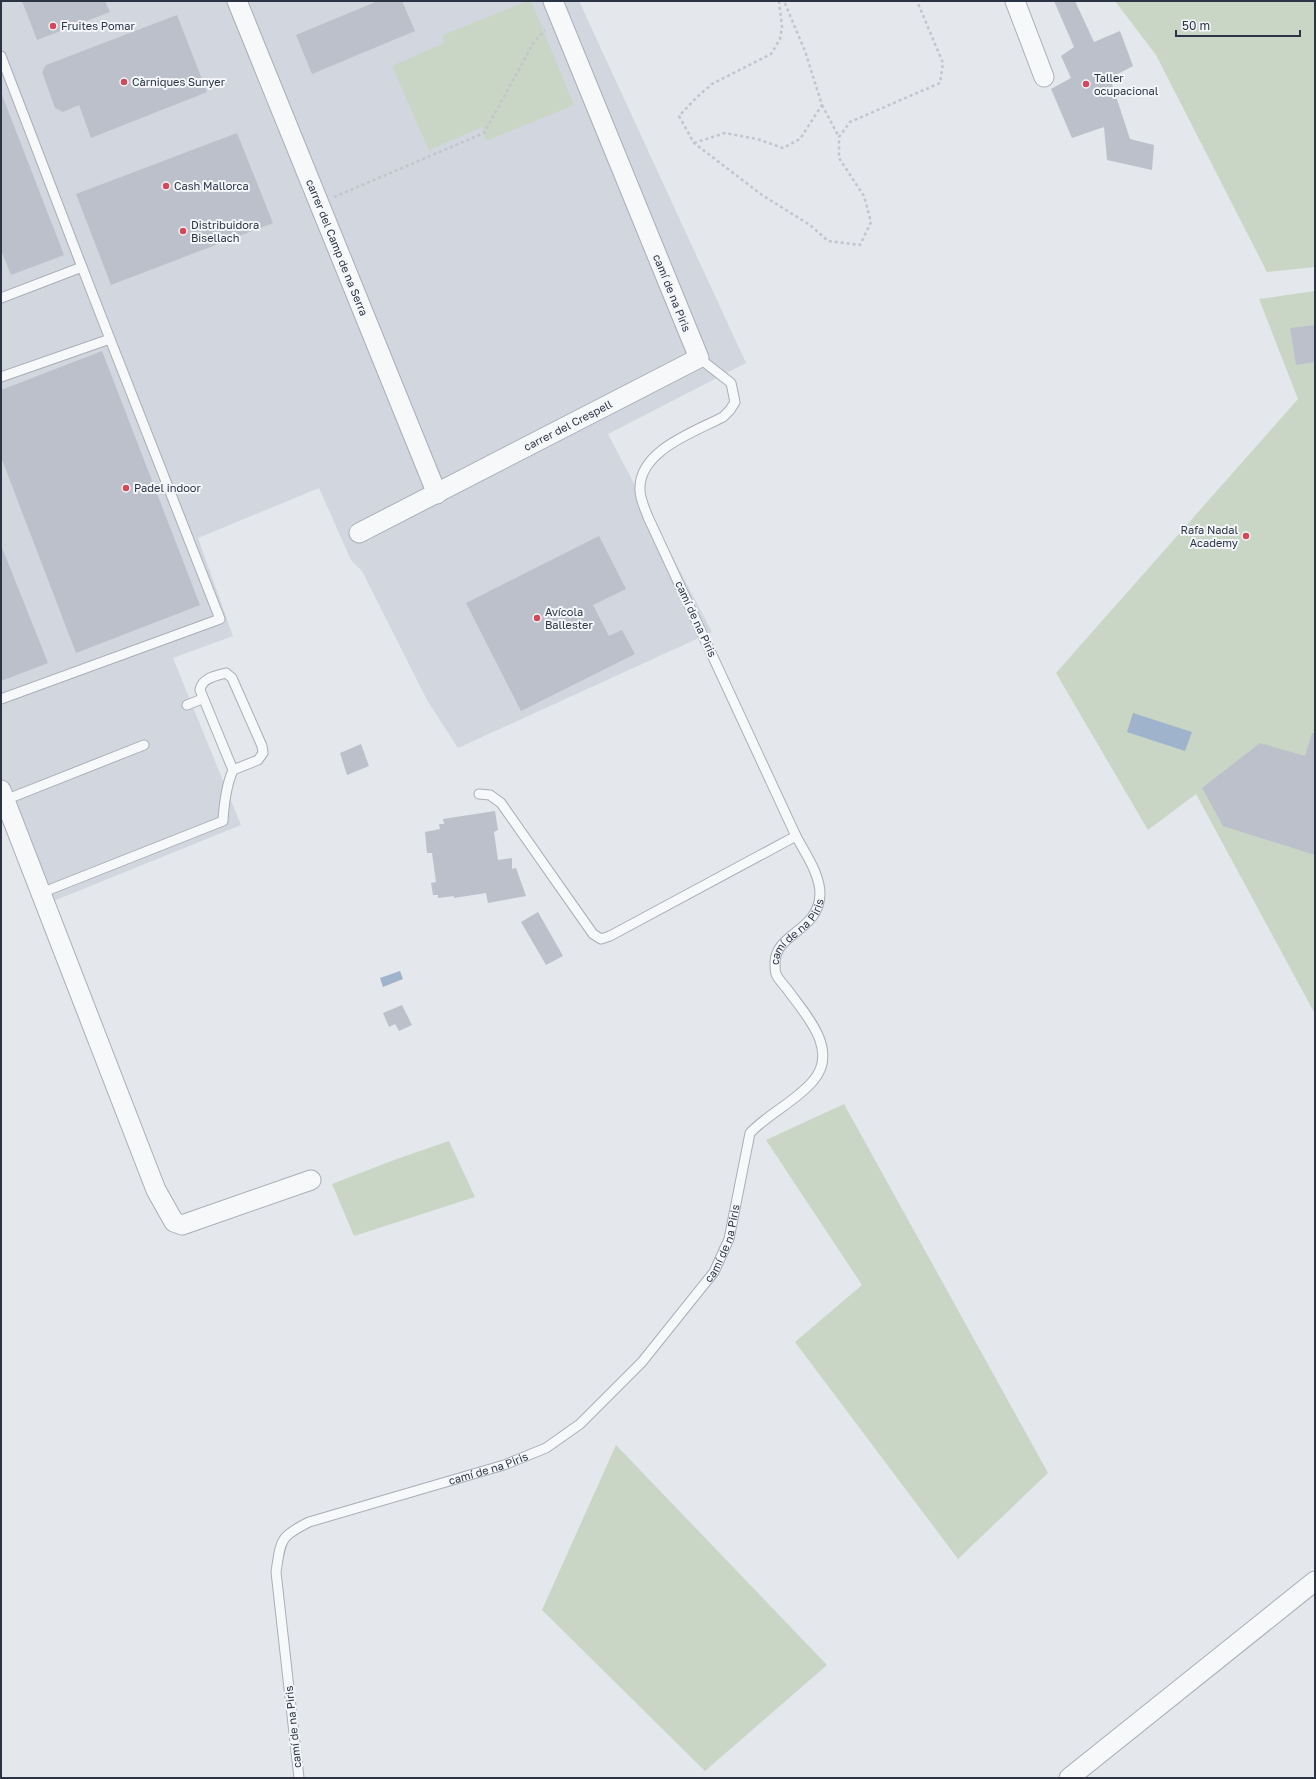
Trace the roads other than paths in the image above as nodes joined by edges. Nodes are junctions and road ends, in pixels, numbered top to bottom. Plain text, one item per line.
1 (237, 1) edge
2 (554, 1) edge
3 (1015, 1) edge
4 (1, 56) edge
5 (1044, 77) dead end
6 (82, 267) junction
7 (1, 298) edge
8 (110, 339) junction
9 (699, 358) junction
10 (1, 377) edge
11 (437, 494) junction
12 (358, 533) dead end
13 (1, 699) edge
14 (202, 699) junction
15 (188, 705) dead end
16 (144, 745) dead end
17 (233, 770) junction
18 (479, 794) dead end
19 (3, 795) edge
20 (796, 836) junction
21 (41, 893) junction
22 (311, 1180) dead end
23 (1315, 1580) edge
24 (299, 1778) edge
25 (1069, 1778) edge

1 - 11 street, carrer del Camp de na Serra
2 - 9 street, camí de na Piris
3 - 5 street
4 - 6 lane
6 - 7 lane
6 - 8 lane
8 - 10 lane
8 - 13 lane
9 - 11 street, carrer del Crespell
9 - 20 lane, camí de na Piris
11 - 12 street, carrer del Crespell
14 - 15 lane
14 - 17 lane
14 - 17 lane
16 - 19 lane
17 - 21 lane
18 - 20 lane
19 - 21 street
20 - 24 lane, camí de na Piris
21 - 22 street
23 - 25 street

